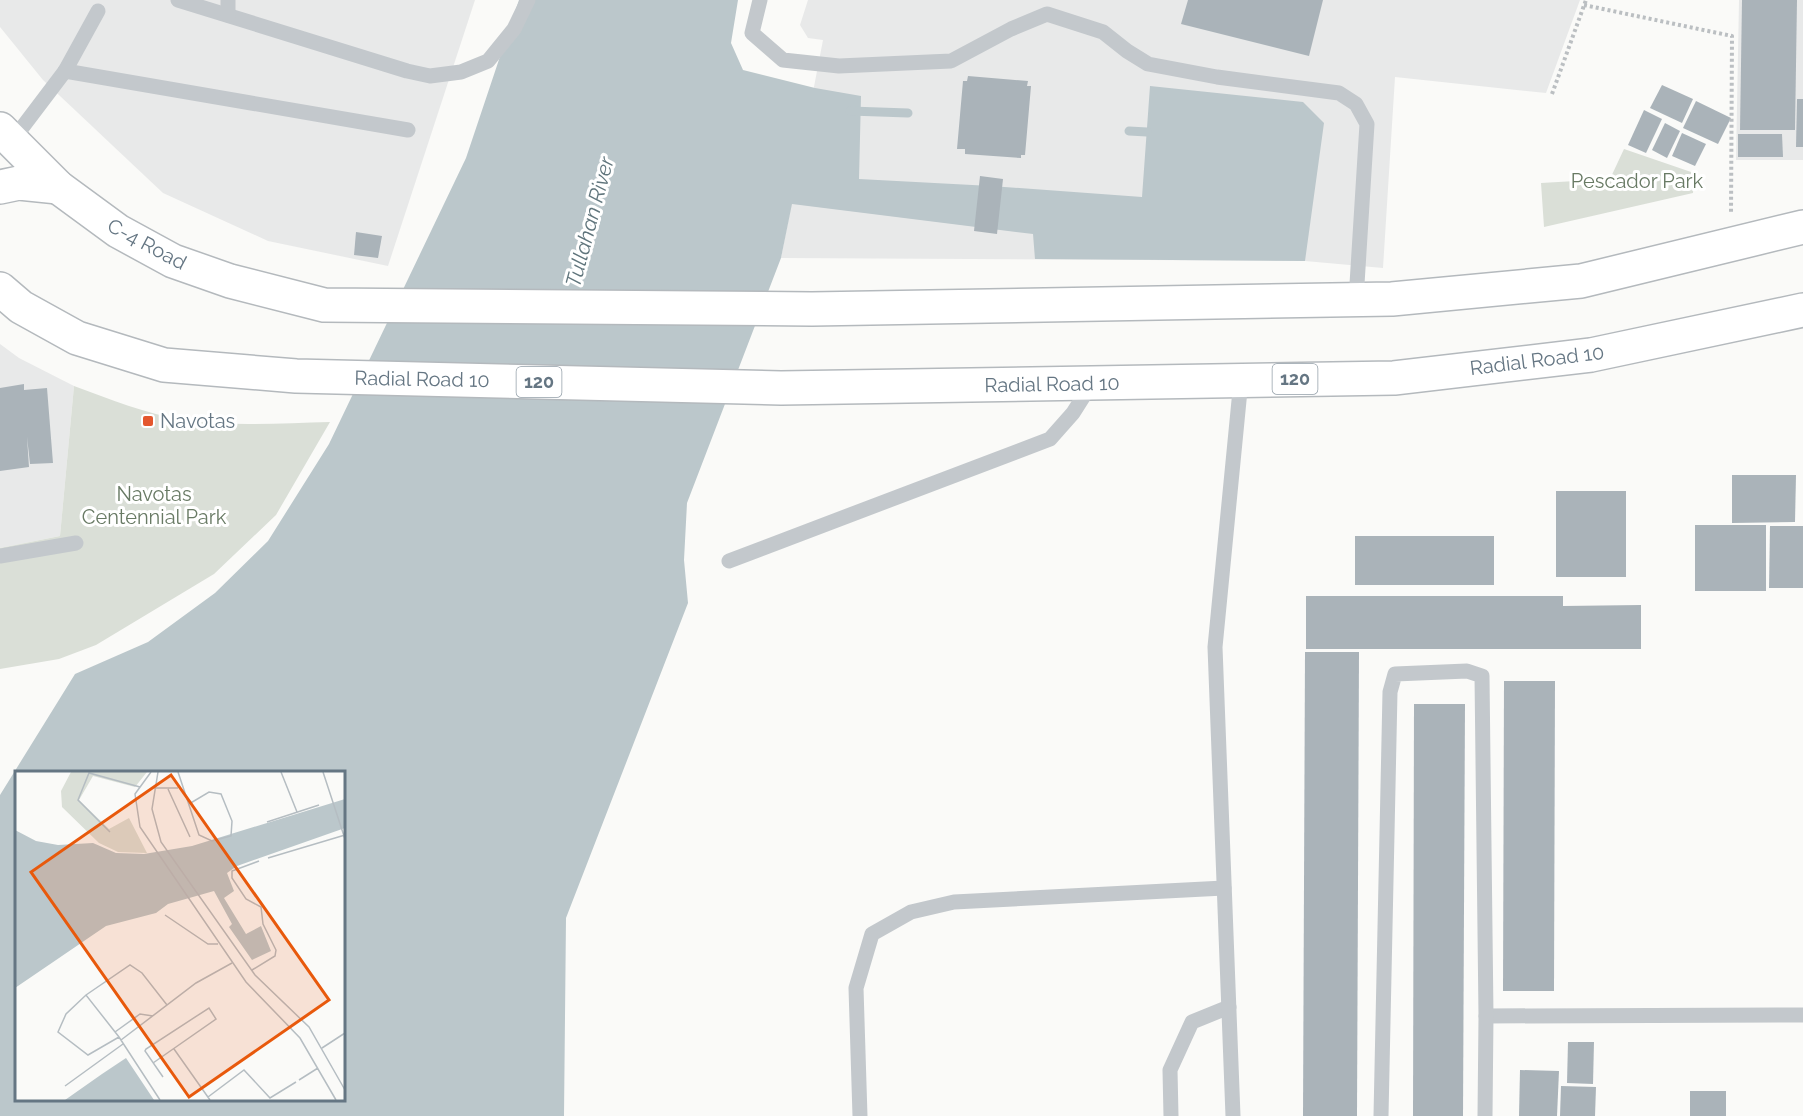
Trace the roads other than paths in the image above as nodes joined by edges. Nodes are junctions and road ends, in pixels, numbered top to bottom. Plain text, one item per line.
1 (178, 0) edge
2 (528, 0) edge
3 (760, 0) edge
4 (228, 8) edge
5 (99, 11) dead end
6 (65, 71) junction
7 (408, 130) dead end
8 (6, 135) edge
9 (0, 187) edge
10 (58, 187) junction
11 (1803, 227) edge
12 (0, 289) edge
13 (1356, 300) junction
14 (1803, 310) edge
15 (1241, 380) junction
16 (1092, 383) junction
17 (76, 543) dead end
18 (0, 556) edge
19 (729, 561) dead end
20 (1224, 888) junction
21 (1229, 1007) junction
22 (1803, 1015) edge
23 (1486, 1016) junction
24 (860, 1116) edge
25 (1171, 1116) edge
26 (1233, 1116) edge
27 (1381, 1116) edge
28 (1485, 1116) edge

1 - 4 lane
2 - 4 lane
3 - 13 lane
5 - 6 lane
6 - 7 lane
6 - 8 lane
8 - 10 highway, C-4 Road
9 - 10 highway
10 - 13 highway, C-4 Road
11 - 13 highway
12 - 16 highway, Radial Road 10 / 120
14 - 15 highway, Radial Road 10 / 120
15 - 16 highway, Radial Road 10 / 120
15 - 20 lane
16 - 19 lane
17 - 18 lane
20 - 21 lane
20 - 24 lane
21 - 25 lane
21 - 26 lane
22 - 23 lane
23 - 27 lane
23 - 28 lane

